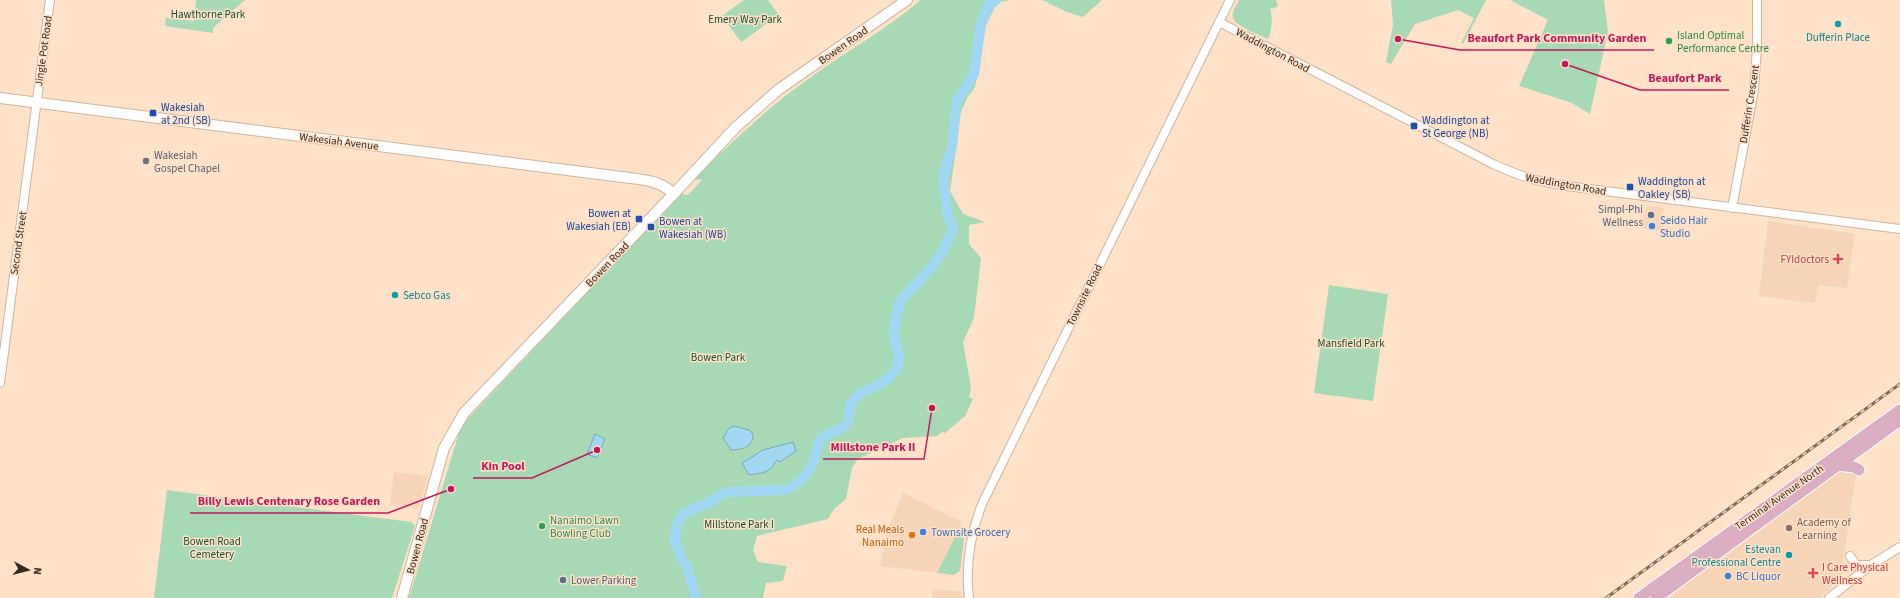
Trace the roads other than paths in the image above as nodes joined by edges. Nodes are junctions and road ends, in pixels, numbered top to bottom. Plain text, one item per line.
1 (50, 0) edge
2 (907, 0) edge
3 (1230, 0) edge
4 (1757, 0) edge
5 (1219, 22) junction
6 (0, 98) edge
7 (36, 102) junction
8 (674, 194) junction
9 (1732, 208) junction
10 (1900, 229) edge
11 (0, 383) edge
12 (1900, 410) edge
13 (1900, 420) edge
14 (1838, 465) junction
15 (1859, 470) dead end
16 (1900, 547) edge
17 (1850, 556) dead end
18 (1871, 565) junction
19 (402, 598) edge
20 (969, 598) edge
21 (1639, 598) edge
22 (1656, 598) edge
23 (1829, 598) edge

1 - 7 street, Jingle Pot Road
2 - 8 main road, Bowen Road
3 - 5 street, Townsite Road
4 - 9 street, Dufferin Crescent
5 - 9 street, Waddington Road
5 - 20 street, Townsite Road
6 - 7 main road, Wakesiah Avenue
7 - 8 main road, Wakesiah Avenue
7 - 11 street, Second Street
8 - 19 main road, Bowen Road
9 - 10 street, Waddington Road
12 - 21 main road, Terminal Avenue North
13 - 14 main road, Terminal Avenue North
14 - 15 main road
14 - 22 main road, Terminal Avenue North
16 - 18 street
17 - 18 street
18 - 23 street

